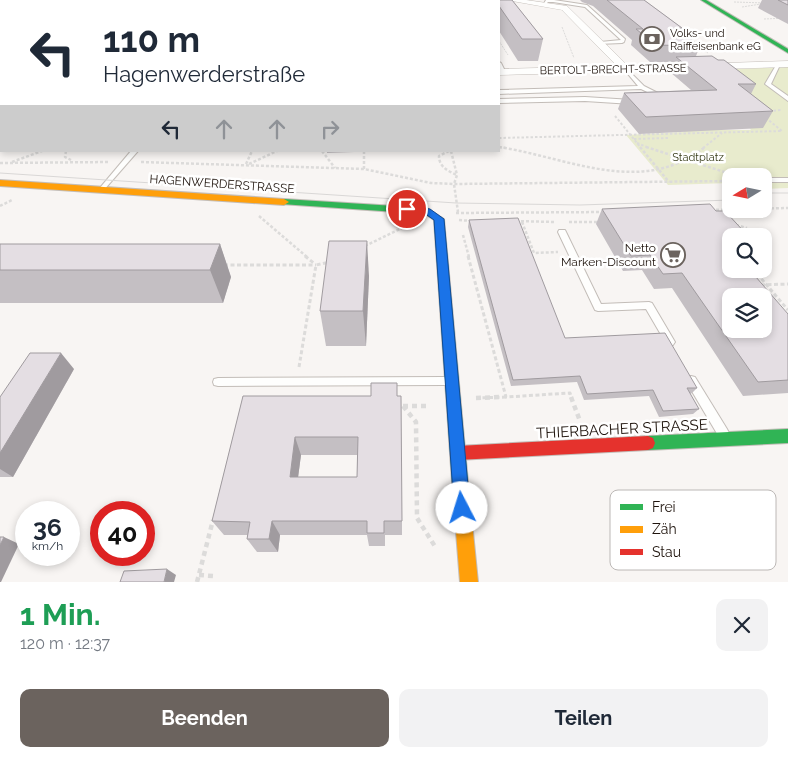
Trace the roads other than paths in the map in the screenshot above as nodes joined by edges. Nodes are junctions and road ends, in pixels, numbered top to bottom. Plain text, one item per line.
1 (511, 0) edge
2 (702, 0) edge
3 (718, 0) edge
4 (544, 4) junction
5 (788, 40) edge
6 (600, 42) junction
7 (788, 51) edge
8 (775, 64) junction
9 (788, 64) edge
10 (625, 68) junction
11 (500, 69) edge
12 (642, 86) junction
13 (500, 92) edge
14 (788, 99) edge
15 (500, 101) edge
16 (652, 101) edge
17 (635, 102) edge
18 (135, 152) edge
19 (786, 179) edge
20 (772, 180) edge
21 (0, 183) edge
22 (788, 186) edge
23 (101, 190) junction
24 (562, 232) dead end
25 (677, 354) edge
26 (686, 371) edge
27 (450, 381) junction
28 (218, 382) dead end
29 (788, 436) edge
30 (727, 439) junction
31 (457, 453) junction
32 (469, 582) edge

1 - 4 street
2 - 7 street
3 - 5 street
4 - 6 street
4 - 6 lane
6 - 10 street
8 - 9 street, BERTOLT-BRECHT-STRASSE
8 - 10 street, BERTOLT-BRECHT-STRASSE
8 - 14 lane
10 - 11 street, BERTOLT-BRECHT-STRASSE
10 - 12 lane
12 - 13 lane
12 - 16 lane
15 - 17 lane
18 - 23 lane
19 - 20 lane
19 - 22 lane
21 - 23 street, HAGENWERDERSTRASSE
23 - 27 street, HAGENWERDERSTRASSE
24 - 25 lane
26 - 30 lane
27 - 28 lane
27 - 31 street
29 - 30 street, THIERBACHER STRASSE
30 - 31 street, THIERBACHER STRASSE
31 - 32 street

